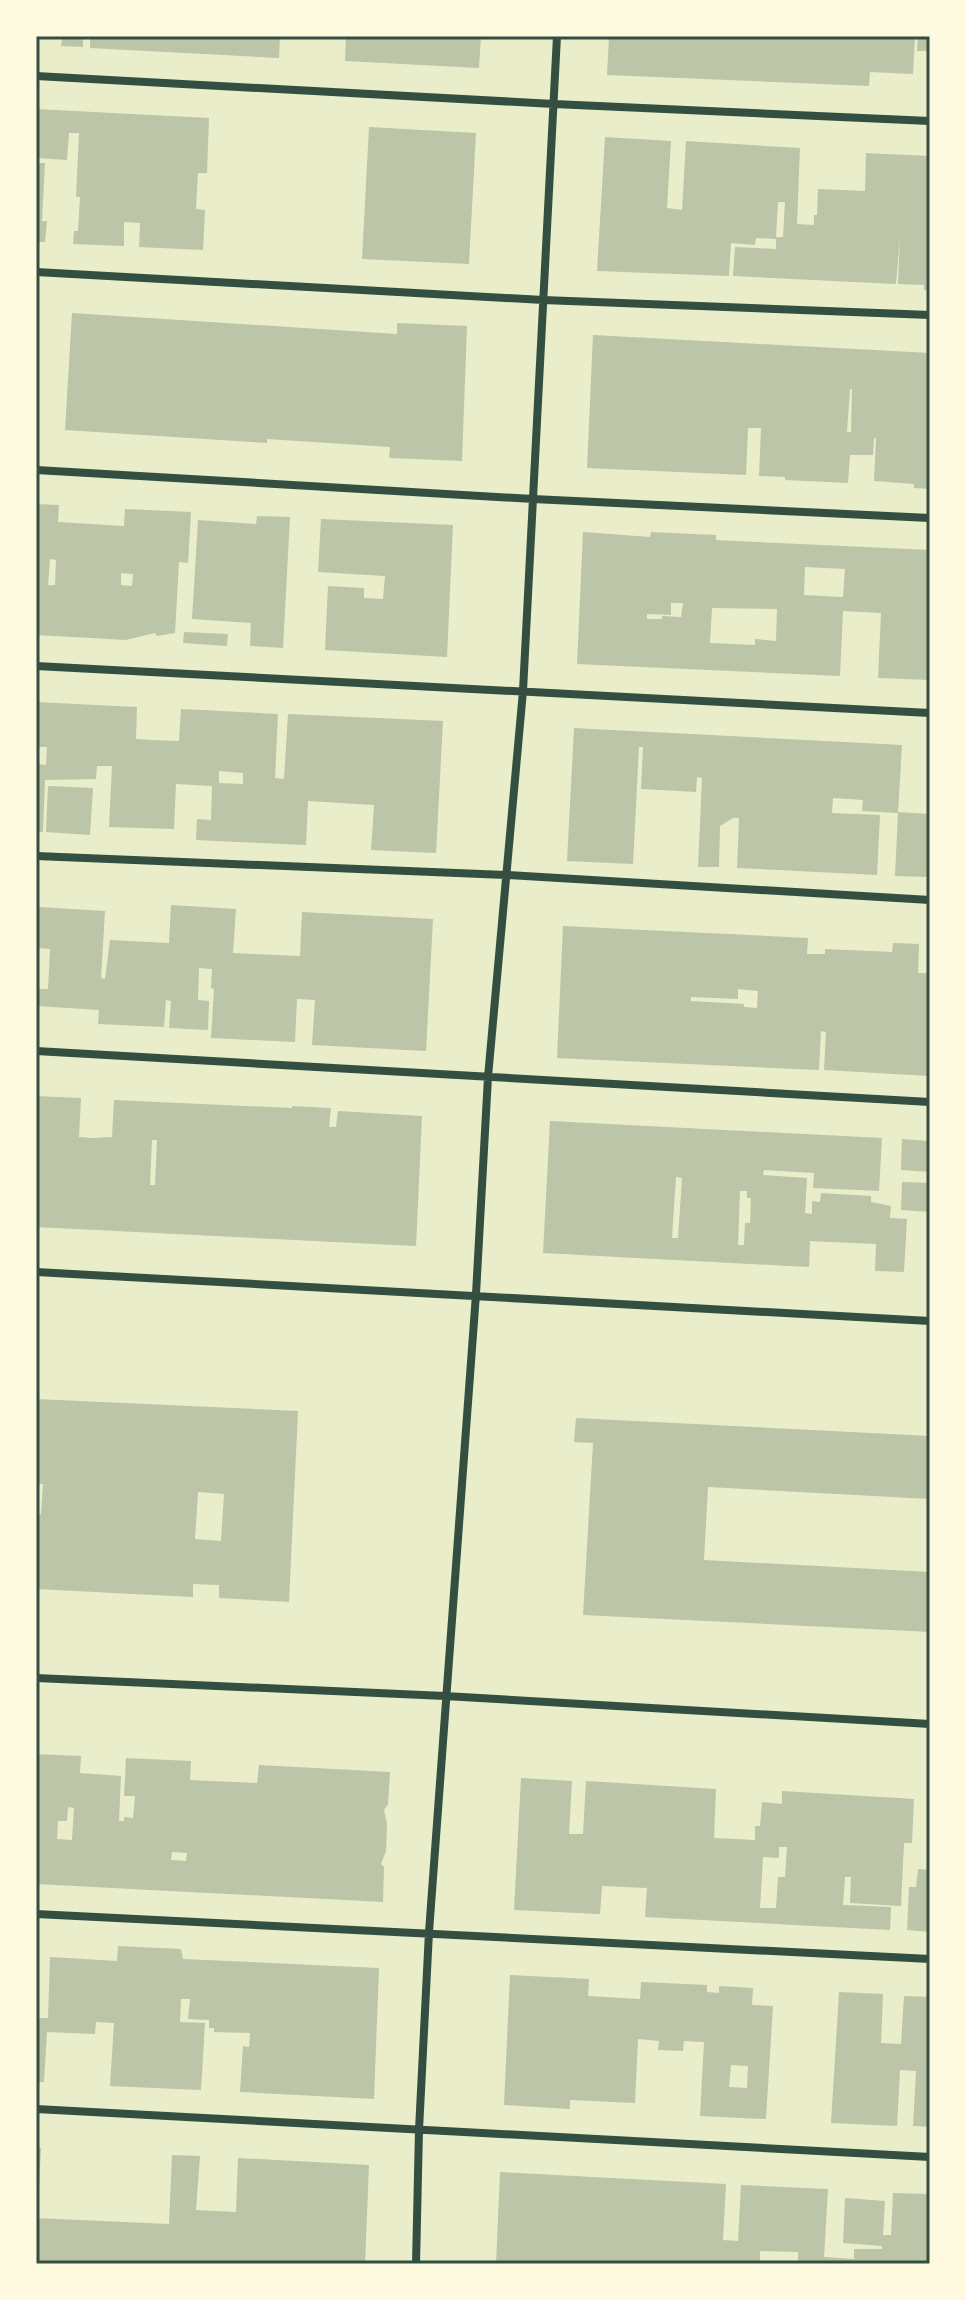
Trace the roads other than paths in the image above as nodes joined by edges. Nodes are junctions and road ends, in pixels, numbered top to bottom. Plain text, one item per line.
1 (557, 36) edge
2 (36, 76) edge
3 (554, 104) junction
4 (930, 121) edge
5 (36, 272) edge
6 (543, 300) junction
7 (930, 315) edge
8 (36, 470) edge
9 (533, 499) junction
10 (930, 518) edge
11 (36, 666) edge
12 (523, 691) junction
13 (930, 713) edge
14 (36, 856) edge
15 (506, 875) junction
16 (930, 900) edge
17 (36, 1051) edge
18 (488, 1077) junction
19 (930, 1102) edge
20 (36, 1272) edge
21 (476, 1294) junction
22 (930, 1321) edge
23 (36, 1678) edge
24 (445, 1696) junction
25 (930, 1724) edge
26 (36, 1914) edge
27 (429, 1932) junction
28 (930, 1959) edge
29 (36, 2109) edge
30 (419, 2130) junction
31 (930, 2157) edge
32 (416, 2264) edge

1 - 3 street
2 - 3 street
3 - 4 street
3 - 6 street
5 - 6 street
6 - 7 street
6 - 9 street
8 - 9 street
9 - 10 street
9 - 12 street
11 - 12 street
12 - 13 street
12 - 15 street
14 - 15 street
15 - 16 street
15 - 18 street
17 - 18 street
18 - 19 street
18 - 21 street
20 - 21 street
21 - 22 street
21 - 24 street
23 - 24 street
24 - 25 street
24 - 27 street
26 - 27 street
27 - 28 street
27 - 30 street
29 - 30 street
30 - 31 street
30 - 32 street

